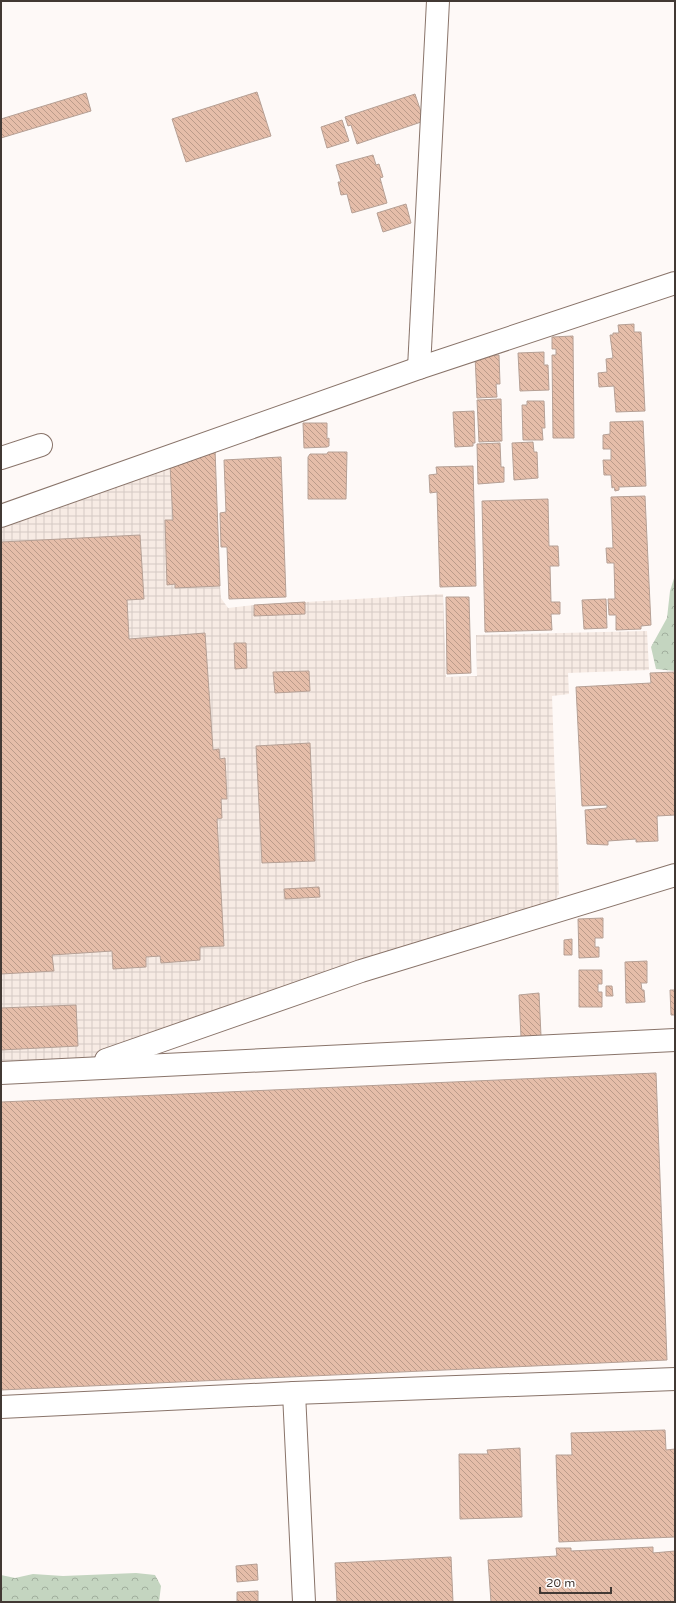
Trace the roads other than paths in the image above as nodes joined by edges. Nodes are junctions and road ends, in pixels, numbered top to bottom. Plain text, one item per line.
1 (438, 1) edge
2 (675, 283) edge
3 (419, 368) junction
4 (41, 445) dead end
5 (1, 458) edge
6 (1, 516) edge
7 (675, 875) edge
8 (675, 1040) edge
9 (81, 1068) junction
10 (1, 1072) edge
11 (675, 1379) edge
12 (294, 1393) junction
13 (1, 1407) edge
14 (304, 1602) edge

1 - 3 street
2 - 3 street
3 - 6 street
4 - 5 street
7 - 9 street
8 - 9 street
9 - 10 street
11 - 12 street
12 - 13 street
12 - 14 street

